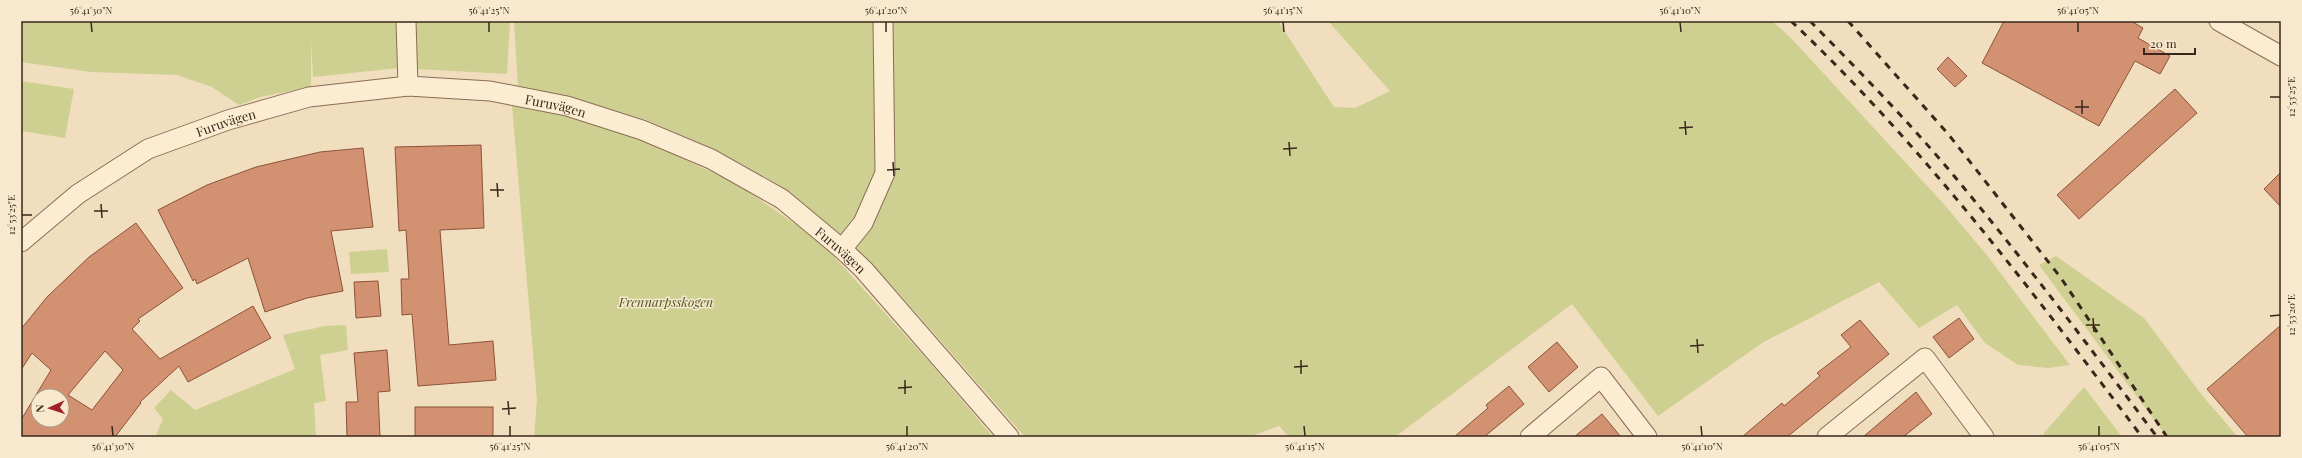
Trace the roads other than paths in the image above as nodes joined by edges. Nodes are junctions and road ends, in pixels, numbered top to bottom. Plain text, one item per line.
1 (406, 21) edge
2 (883, 21) edge
3 (2219, 21) edge
4 (2281, 56) edge
5 (408, 86) junction
6 (21, 242) edge
7 (842, 249) junction
8 (1009, 437) edge
9 (1530, 437) edge
10 (1647, 437) edge
11 (1827, 437) edge
12 (1984, 437) edge

1 - 5 street
2 - 7 street
3 - 4 street
5 - 6 street, Furuvägen
5 - 7 street, Furuvägen
7 - 8 street, Furuvägen
9 - 10 street
11 - 12 street

